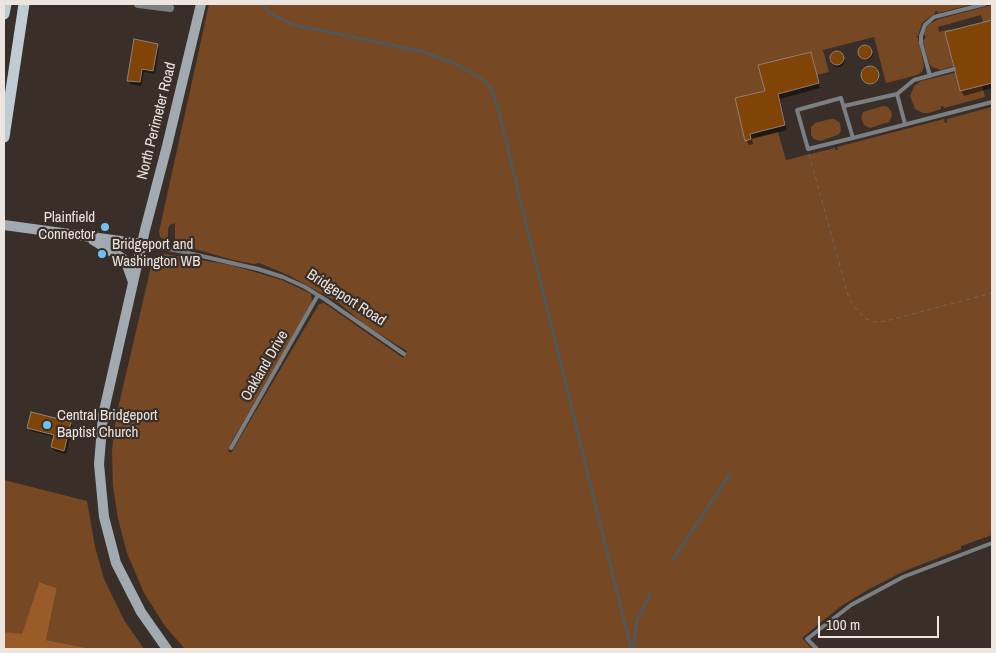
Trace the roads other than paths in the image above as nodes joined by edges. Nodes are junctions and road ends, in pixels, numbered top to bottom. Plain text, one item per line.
1 (6, 4) edge
2 (24, 4) edge
3 (138, 4) edge
4 (201, 4) edge
5 (986, 4) edge
6 (170, 8) dead end
7 (4, 14) edge
8 (954, 69) dead end
9 (930, 76) junction
10 (897, 94) junction
11 (992, 102) edge
12 (844, 106) junction
13 (905, 124) junction
14 (4, 137) edge
15 (852, 138) junction
16 (4, 225) edge
17 (87, 236) junction
18 (142, 244) junction
19 (134, 282) junction
20 (318, 295) junction
21 (404, 354) dead end
22 (231, 448) dead end
23 (992, 543) edge
24 (167, 649) edge
25 (817, 649) edge

1 - 7 main road
2 - 14 main road
3 - 6 street
4 - 18 street, North Perimeter Road
5 - 9 lane
8 - 9 lane
9 - 10 lane
10 - 12 lane
10 - 13 lane
11 - 13 lane
12 - 15 lane
12 - 15 lane
13 - 15 lane
16 - 17 street, Bridgeport Road
17 - 18 street, Bridgeport Road
17 - 19 street
18 - 19 street, North Perimeter Road
18 - 20 lane, Bridgeport Road
19 - 24 street, North Perimeter Road
20 - 21 lane, Bridgeport Road
20 - 22 lane, Oakland Drive
23 - 25 lane

